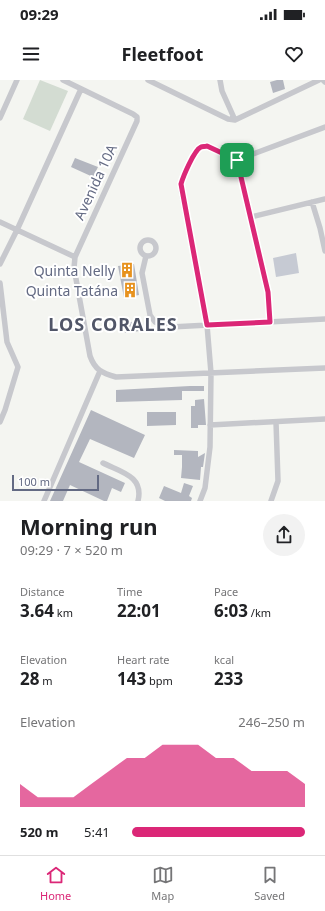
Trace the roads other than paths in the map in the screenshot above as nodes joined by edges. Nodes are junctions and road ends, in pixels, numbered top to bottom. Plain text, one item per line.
1 (17, 80) edge
2 (63, 80) edge
3 (148, 80) edge
4 (220, 80) edge
5 (319, 80) edge
6 (323, 80) edge
7 (325, 82) edge
8 (81, 89) junction
9 (0, 118) edge
10 (235, 120) junction
11 (325, 127) edge
12 (237, 160) junction
13 (325, 199) edge
14 (312, 202) junction
15 (251, 217) junction
16 (0, 222) edge
17 (18, 230) junction
18 (325, 251) edge
19 (146, 256) dead end
20 (74, 257) junction
21 (0, 264) edge
22 (0, 283) edge
23 (325, 319) edge
24 (270, 322) junction
25 (207, 325) junction
26 (0, 339) edge
27 (7, 342) junction
28 (325, 368) edge
29 (100, 371) junction
30 (210, 373) junction
31 (3, 409) edge
32 (325, 419) edge
33 (0, 422) edge
34 (276, 422) junction
35 (210, 425) junction
36 (103, 463) dead end
37 (44, 501) edge
38 (138, 501) edge
39 (200, 501) edge
40 (271, 501) edge

1 - 9 street
2 - 8 street
3 - 10 street
4 - 10 street
5 - 10 street
6 - 7 street
8 - 17 street
8 - 20 street, Avenida 10A
11 - 12 street
12 - 15 street
12 - 25 street
13 - 14 street
14 - 15 street
14 - 18 street
15 - 24 street
16 - 17 street
17 - 20 street
17 - 21 street
19 - 25 street
20 - 29 street
22 - 27 street
23 - 24 street
24 - 25 street
25 - 30 street
26 - 27 street
27 - 31 street
28 - 30 street
29 - 30 street
29 - 37 street
30 - 35 street
31 - 33 street
32 - 34 street
34 - 35 street
34 - 40 street
35 - 39 street
36 - 38 street

